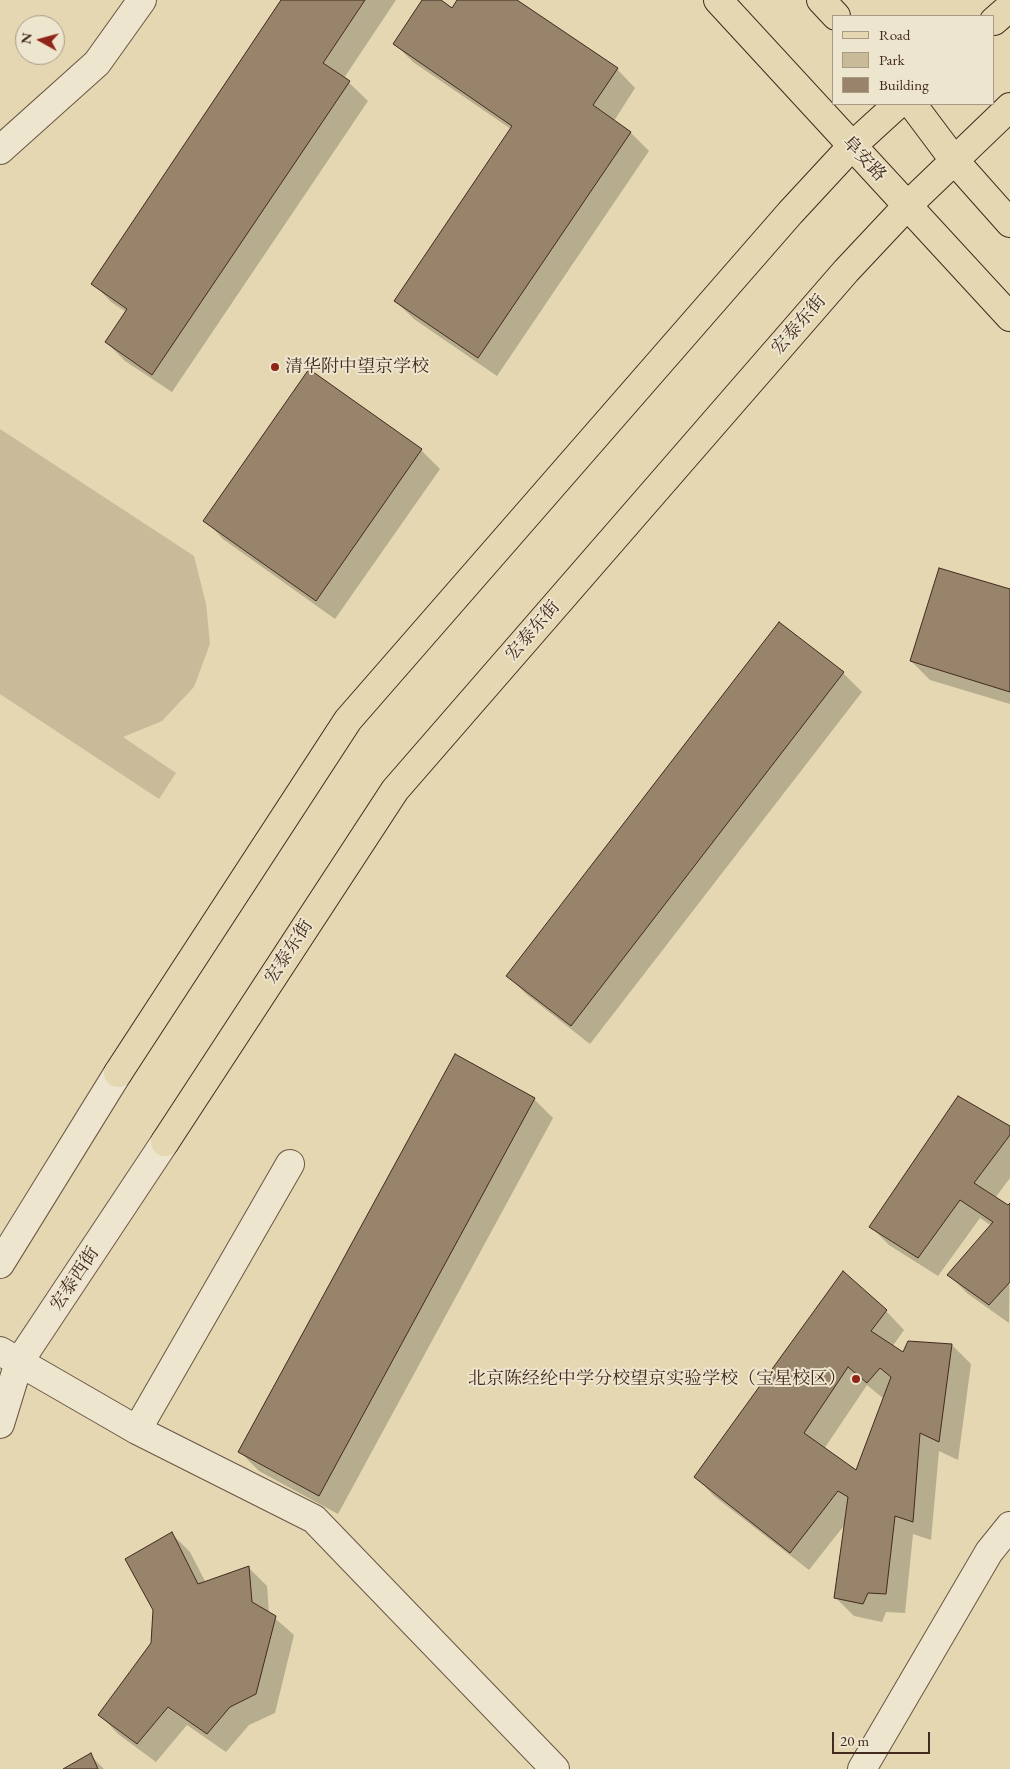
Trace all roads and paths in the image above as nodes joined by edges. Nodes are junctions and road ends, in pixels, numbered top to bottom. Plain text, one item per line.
1 (142, 0) edge
2 (718, 0) edge
3 (821, 0) edge
4 (1010, 7) edge
5 (835, 15) edge
6 (995, 20) edge
7 (897, 105) edge
8 (913, 105) edge
9 (1010, 107) edge
10 (852, 146) junction
11 (0, 150) edge
12 (954, 160) junction
13 (907, 206) junction
14 (1010, 223) edge
15 (1010, 317) edge
16 (118, 1072) joint
17 (165, 1142) joint
18 (290, 1164) dead end
19 (0, 1264) edge
20 (10, 1357) edge
21 (0, 1424) edge
22 (137, 1430) junction
23 (1010, 1526) edge
24 (555, 1769) edge
25 (862, 1769) edge

1 - 11 street
2 - 10 main road, 阜安路
3 - 5 main road
4 - 6 main road
7 - 10 main road
8 - 12 main road
9 - 12 main road, 宏泰东街
10 - 13 main road, 阜安路
10 - 16 main road
12 - 13 main road, 宏泰东街
12 - 14 main road
13 - 15 main road, 阜安路
13 - 17 main road, 宏泰东街
16 - 19 street
17 - 20 street, 宏泰西街
18 - 22 street
20 - 21 street, 宏泰西街
20 - 22 street
22 - 24 street
23 - 25 street

